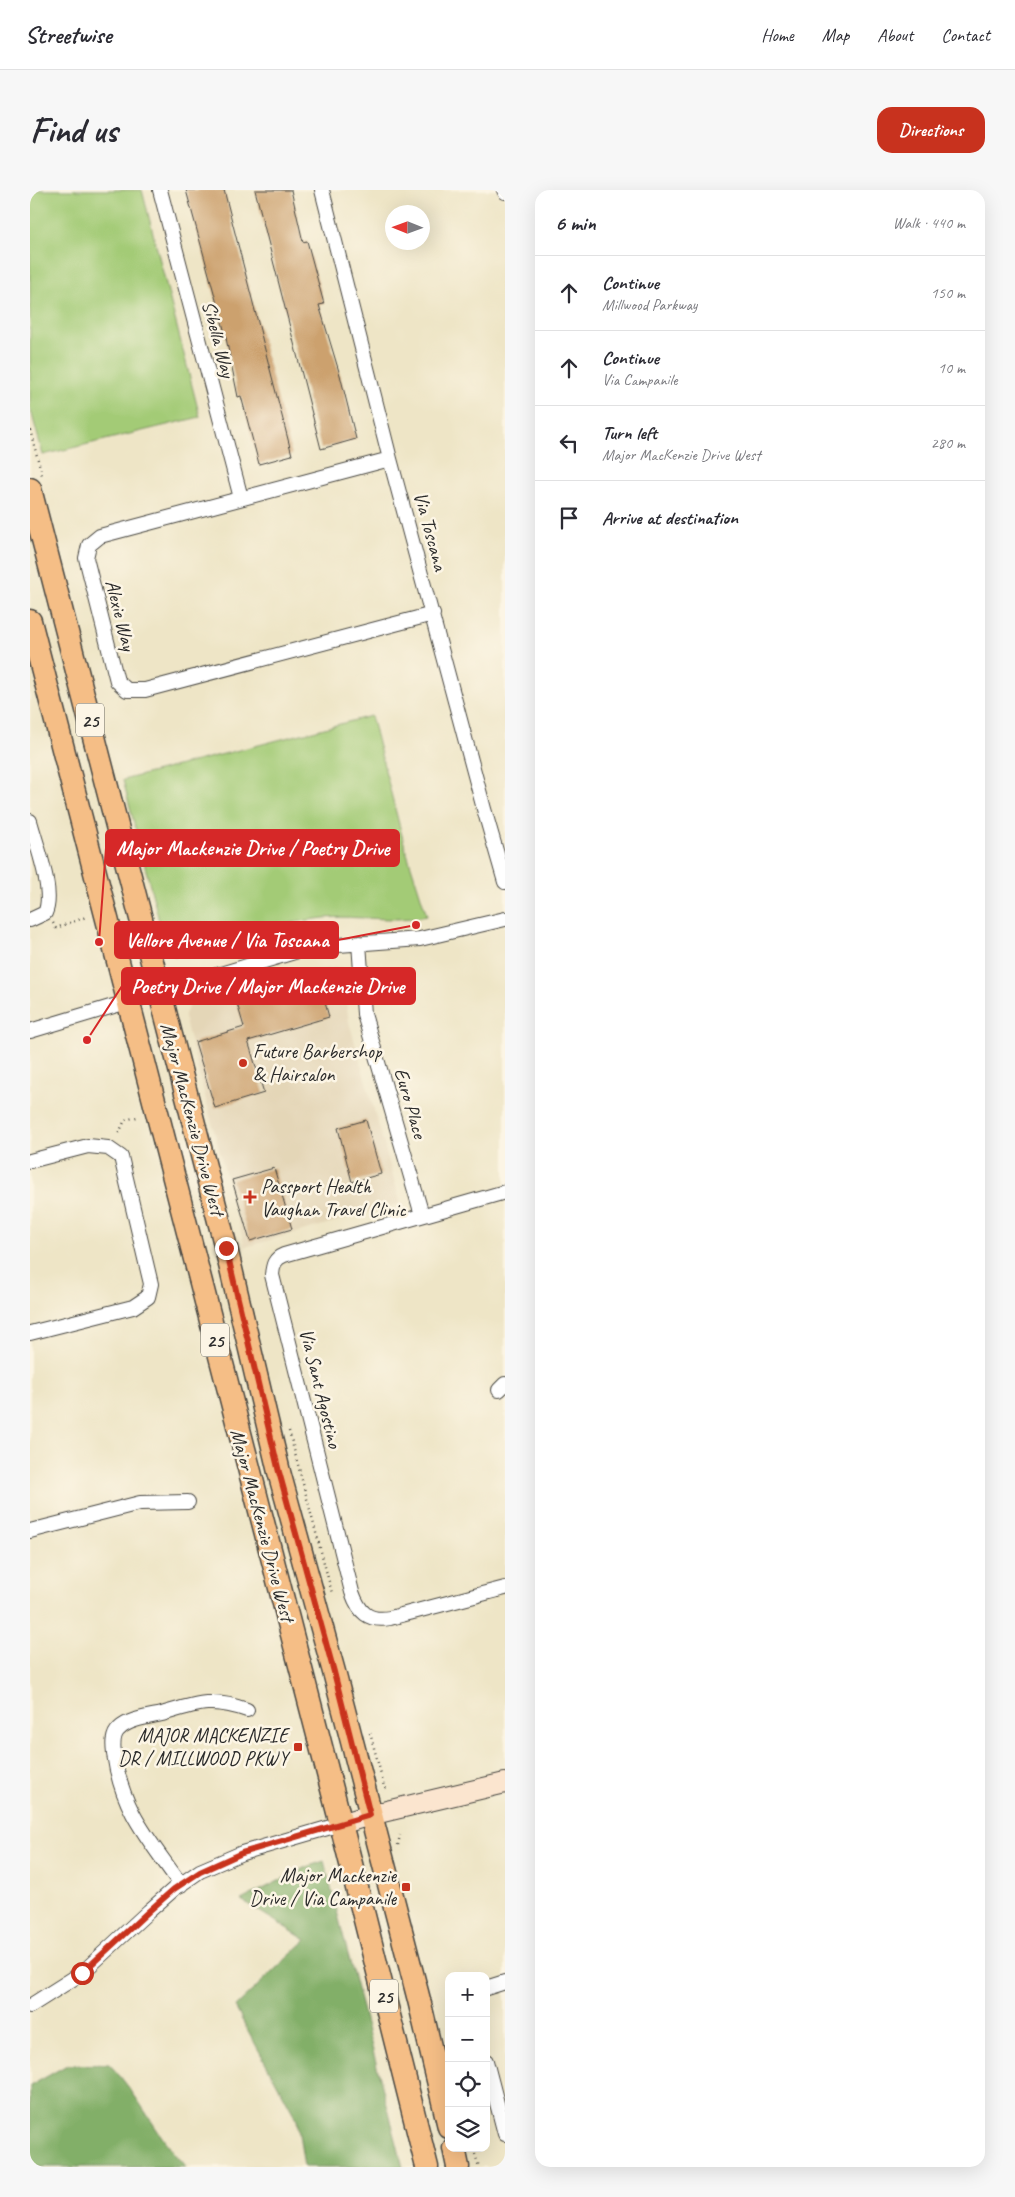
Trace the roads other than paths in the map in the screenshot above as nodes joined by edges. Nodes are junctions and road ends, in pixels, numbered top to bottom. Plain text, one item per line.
1 (160, 190) edge
2 (322, 190) edge
3 (390, 459) junction
4 (30, 489) edge
5 (241, 498) junction
6 (433, 614) junction
7 (30, 621) edge
8 (30, 821) edge
9 (505, 882) edge
10 (505, 919) edge
11 (30, 920) edge
12 (359, 943) junction
13 (160, 992) junction
14 (128, 1001) junction
15 (30, 1031) edge
16 (30, 1161) edge
17 (505, 1192) edge
18 (422, 1215) junction
19 (30, 1333) edge
20 (188, 1502) dead end
21 (30, 1531) edge
22 (505, 1588) edge
23 (247, 1710) dead end
24 (505, 1783) edge
25 (370, 1815) junction
26 (341, 1824) junction
27 (181, 1885) junction
28 (505, 1982) edge
29 (490, 1987) edge
30 (30, 2006) edge
31 (486, 2062) edge
32 (445, 2110) edge
33 (505, 2134) edge
34 (455, 2152) edge
35 (427, 2167) edge
36 (458, 2167) edge

1 - 5 street, Sibella Way
2 - 3 street, Via Toscana
3 - 5 street, Alexie Way
3 - 6 street, Via Toscana
4 - 13 main road, Major MacKenzie Drive West / 25
5 - 6 street, Alexie Way
6 - 9 street, Via Toscana
7 - 14 main road, Major MacKenzie Drive West / 25
8 - 11 street
10 - 12 street
12 - 13 street
12 - 18 street, Euro Place
13 - 14 street
13 - 25 main road, Major MacKenzie Drive West / 25
14 - 15 street
14 - 26 main road, Major MacKenzie Drive West / 25
16 - 19 street
17 - 18 street, Via Sant Agostino
18 - 22 street, Via Sant Agostino
20 - 21 street
23 - 27 street
24 - 25 street
25 - 26 street
25 - 32 main road, Major MacKenzie Drive West / 25
26 - 27 street
26 - 35 main road, Major MacKenzie Drive West / 25
27 - 30 street
28 - 29 street
31 - 33 street
34 - 36 main road

